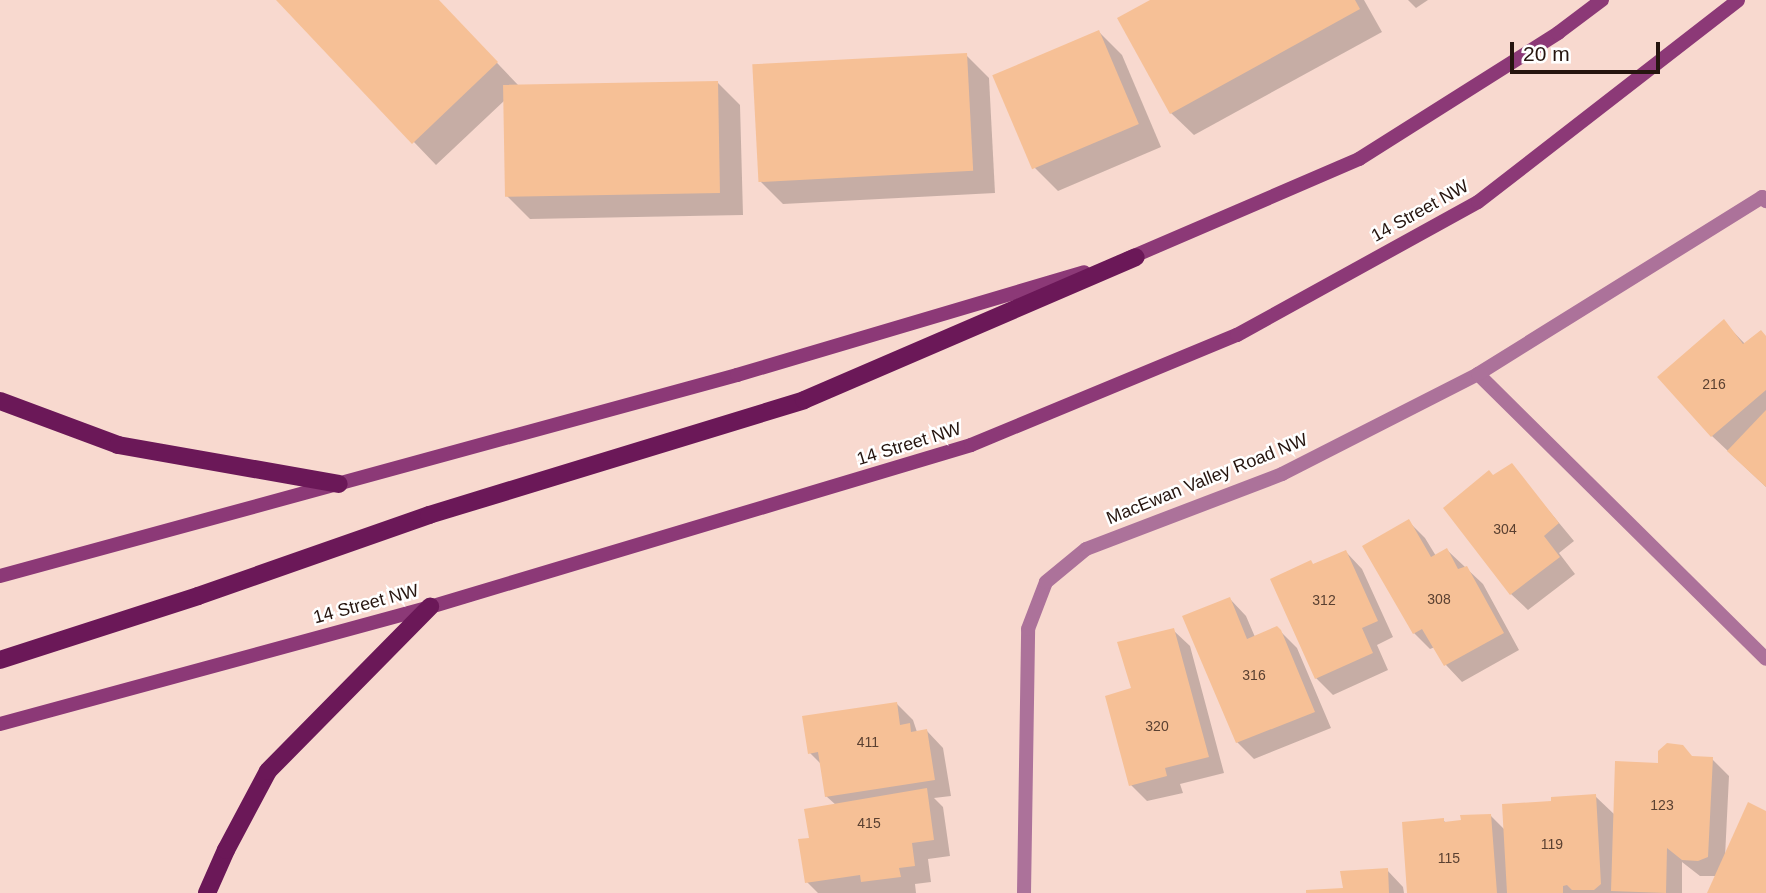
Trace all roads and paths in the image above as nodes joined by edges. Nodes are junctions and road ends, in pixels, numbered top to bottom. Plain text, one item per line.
1 (1602, 0) edge
2 (1738, 0) edge
3 (1764, 195) edge
4 (1136, 257) junction
5 (1478, 374) junction
6 (0, 401) edge
7 (339, 484) junction
8 (0, 576) edge
9 (430, 607) junction
10 (1766, 659) edge
11 (0, 660) edge
12 (0, 724) edge
13 (207, 893) edge
14 (1024, 893) edge

1 - 4 main road
2 - 9 main road, 14 Street NW
3 - 5 street, MacEwan Valley Road NW
4 - 7 main road
4 - 11 main road
5 - 10 street
5 - 14 street, MacEwan Valley Road NW
6 - 7 main road
7 - 8 main road
9 - 12 main road, 14 Street NW
9 - 13 main road

